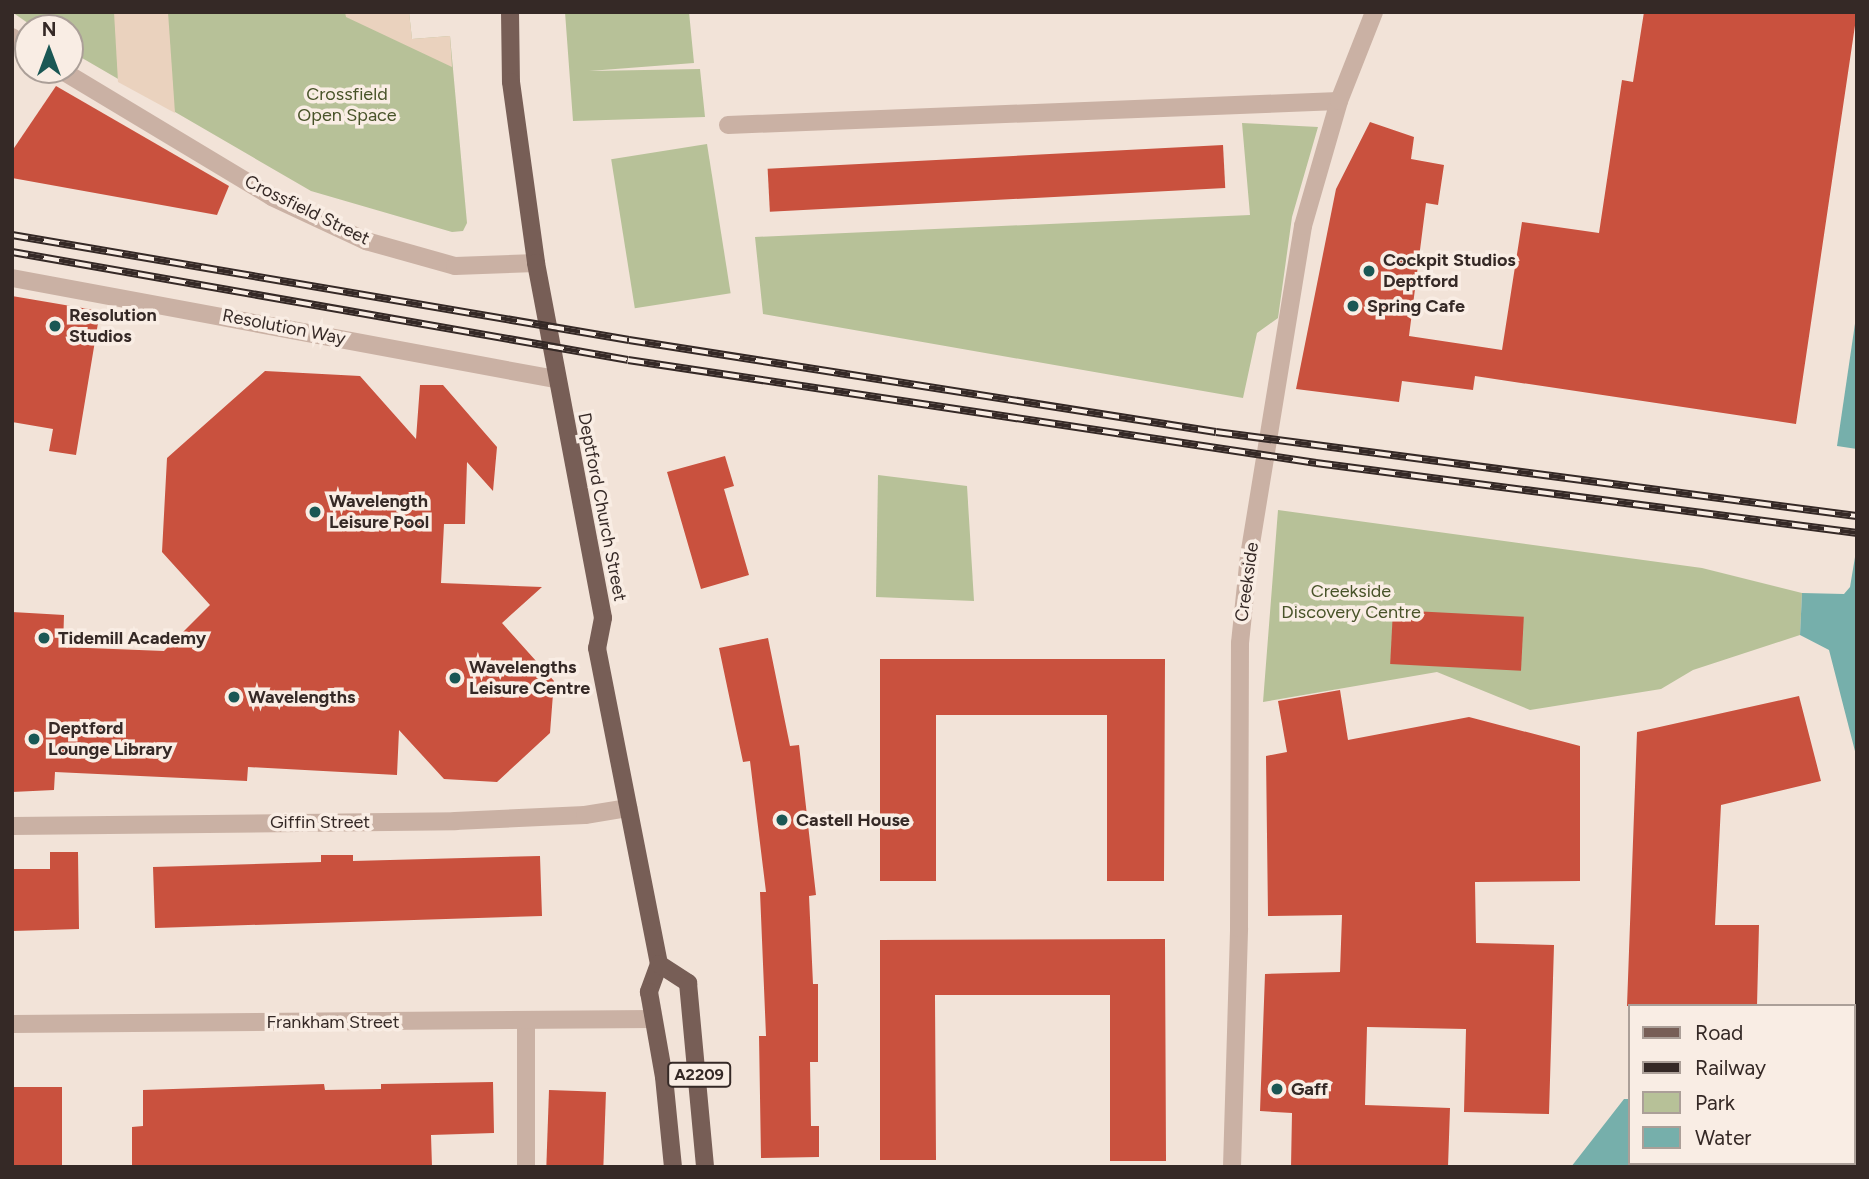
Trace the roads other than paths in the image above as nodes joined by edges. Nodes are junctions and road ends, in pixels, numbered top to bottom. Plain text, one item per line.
1 (510, 12) edge
2 (1374, 12) edge
3 (84, 84) edge
4 (1339, 101) junction
5 (728, 125) dead end
6 (537, 263) junction
7 (12, 278) edge
8 (555, 379) junction
9 (628, 808) junction
10 (12, 826) edge
11 (659, 964) junction
12 (653, 1019) junction
13 (526, 1021) junction
14 (12, 1024) edge
15 (526, 1167) edge
16 (673, 1167) edge
17 (705, 1167) edge
18 (1232, 1167) edge

1 - 6 main road, Deptford Church Street
2 - 4 street, Creekside
3 - 6 street, Crossfield Street
4 - 5 street
4 - 18 street, Creekside
6 - 8 main road, Deptford Church Street
7 - 8 street, Resolution Way
8 - 9 main road, Deptford Church Street / A2209
9 - 10 street, Giffin Street
9 - 11 main road, Deptford Church Street / A2209
11 - 12 main road, Deptford Church Street / A2209
11 - 17 main road, A2209
12 - 13 street, Frankham Street
12 - 16 main road, Deptford Church Street / A2209
13 - 14 street, Frankham Street
13 - 15 street

